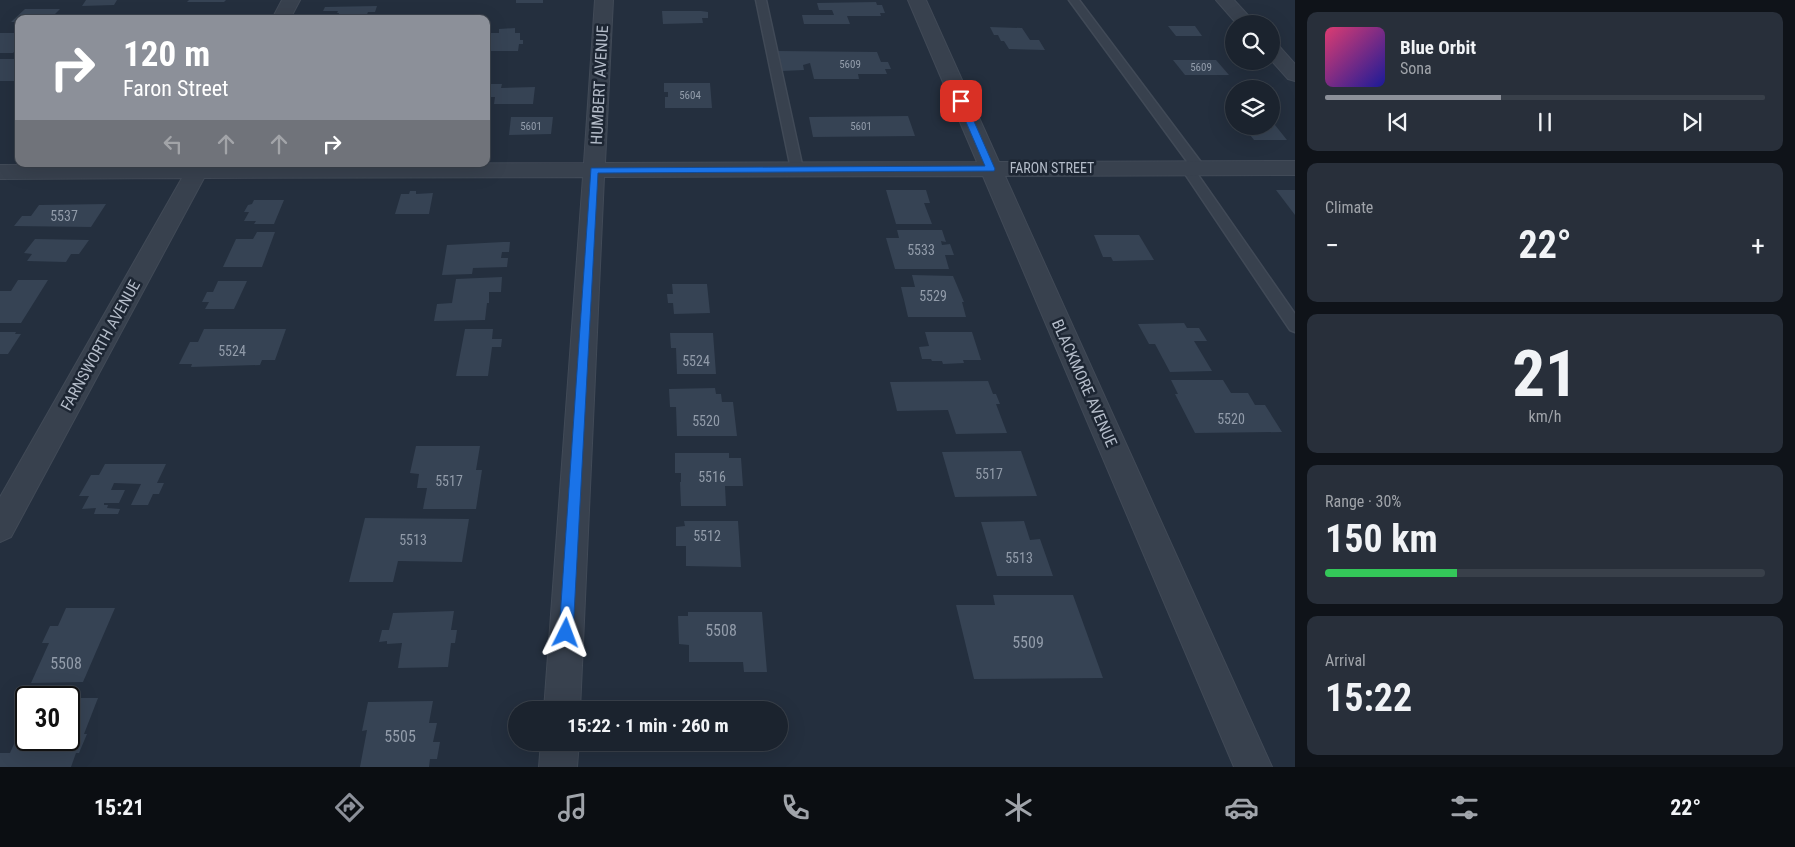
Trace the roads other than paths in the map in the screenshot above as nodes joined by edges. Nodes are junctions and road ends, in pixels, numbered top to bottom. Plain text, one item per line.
1 (291, 0) edge
2 (604, 0) edge
3 (761, 0) edge
4 (917, 0) edge
5 (1074, 0) edge
6 (1225, 0) edge
7 (283, 15) edge
8 (1239, 15) edge
9 (1280, 59) edge
10 (1295, 75) edge
11 (199, 168) edge
12 (1192, 168) junction
13 (1295, 168) edge
14 (797, 169) junction
15 (991, 169) junction
16 (594, 170) junction
17 (0, 172) edge
18 (1295, 326) edge
19 (0, 527) edge
20 (563, 701) edge
21 (559, 751) edge
22 (558, 767) edge
23 (1253, 767) edge

1 - 7 street
2 - 16 street, HUMBERT AVENUE
3 - 14 lane
4 - 15 street, BLACKMORE AVENUE
5 - 12 lane
6 - 8 street
9 - 10 street
11 - 16 street, FARON STREET
11 - 17 street, FARON STREET
11 - 19 street, FARNSWORTH AVENUE
12 - 13 street, FARON STREET
12 - 15 street, FARON STREET
12 - 18 lane
14 - 15 street, FARON STREET
14 - 16 street, FARON STREET
15 - 23 street, BLACKMORE AVENUE
16 - 20 street, HUMBERT AVENUE
21 - 22 street

